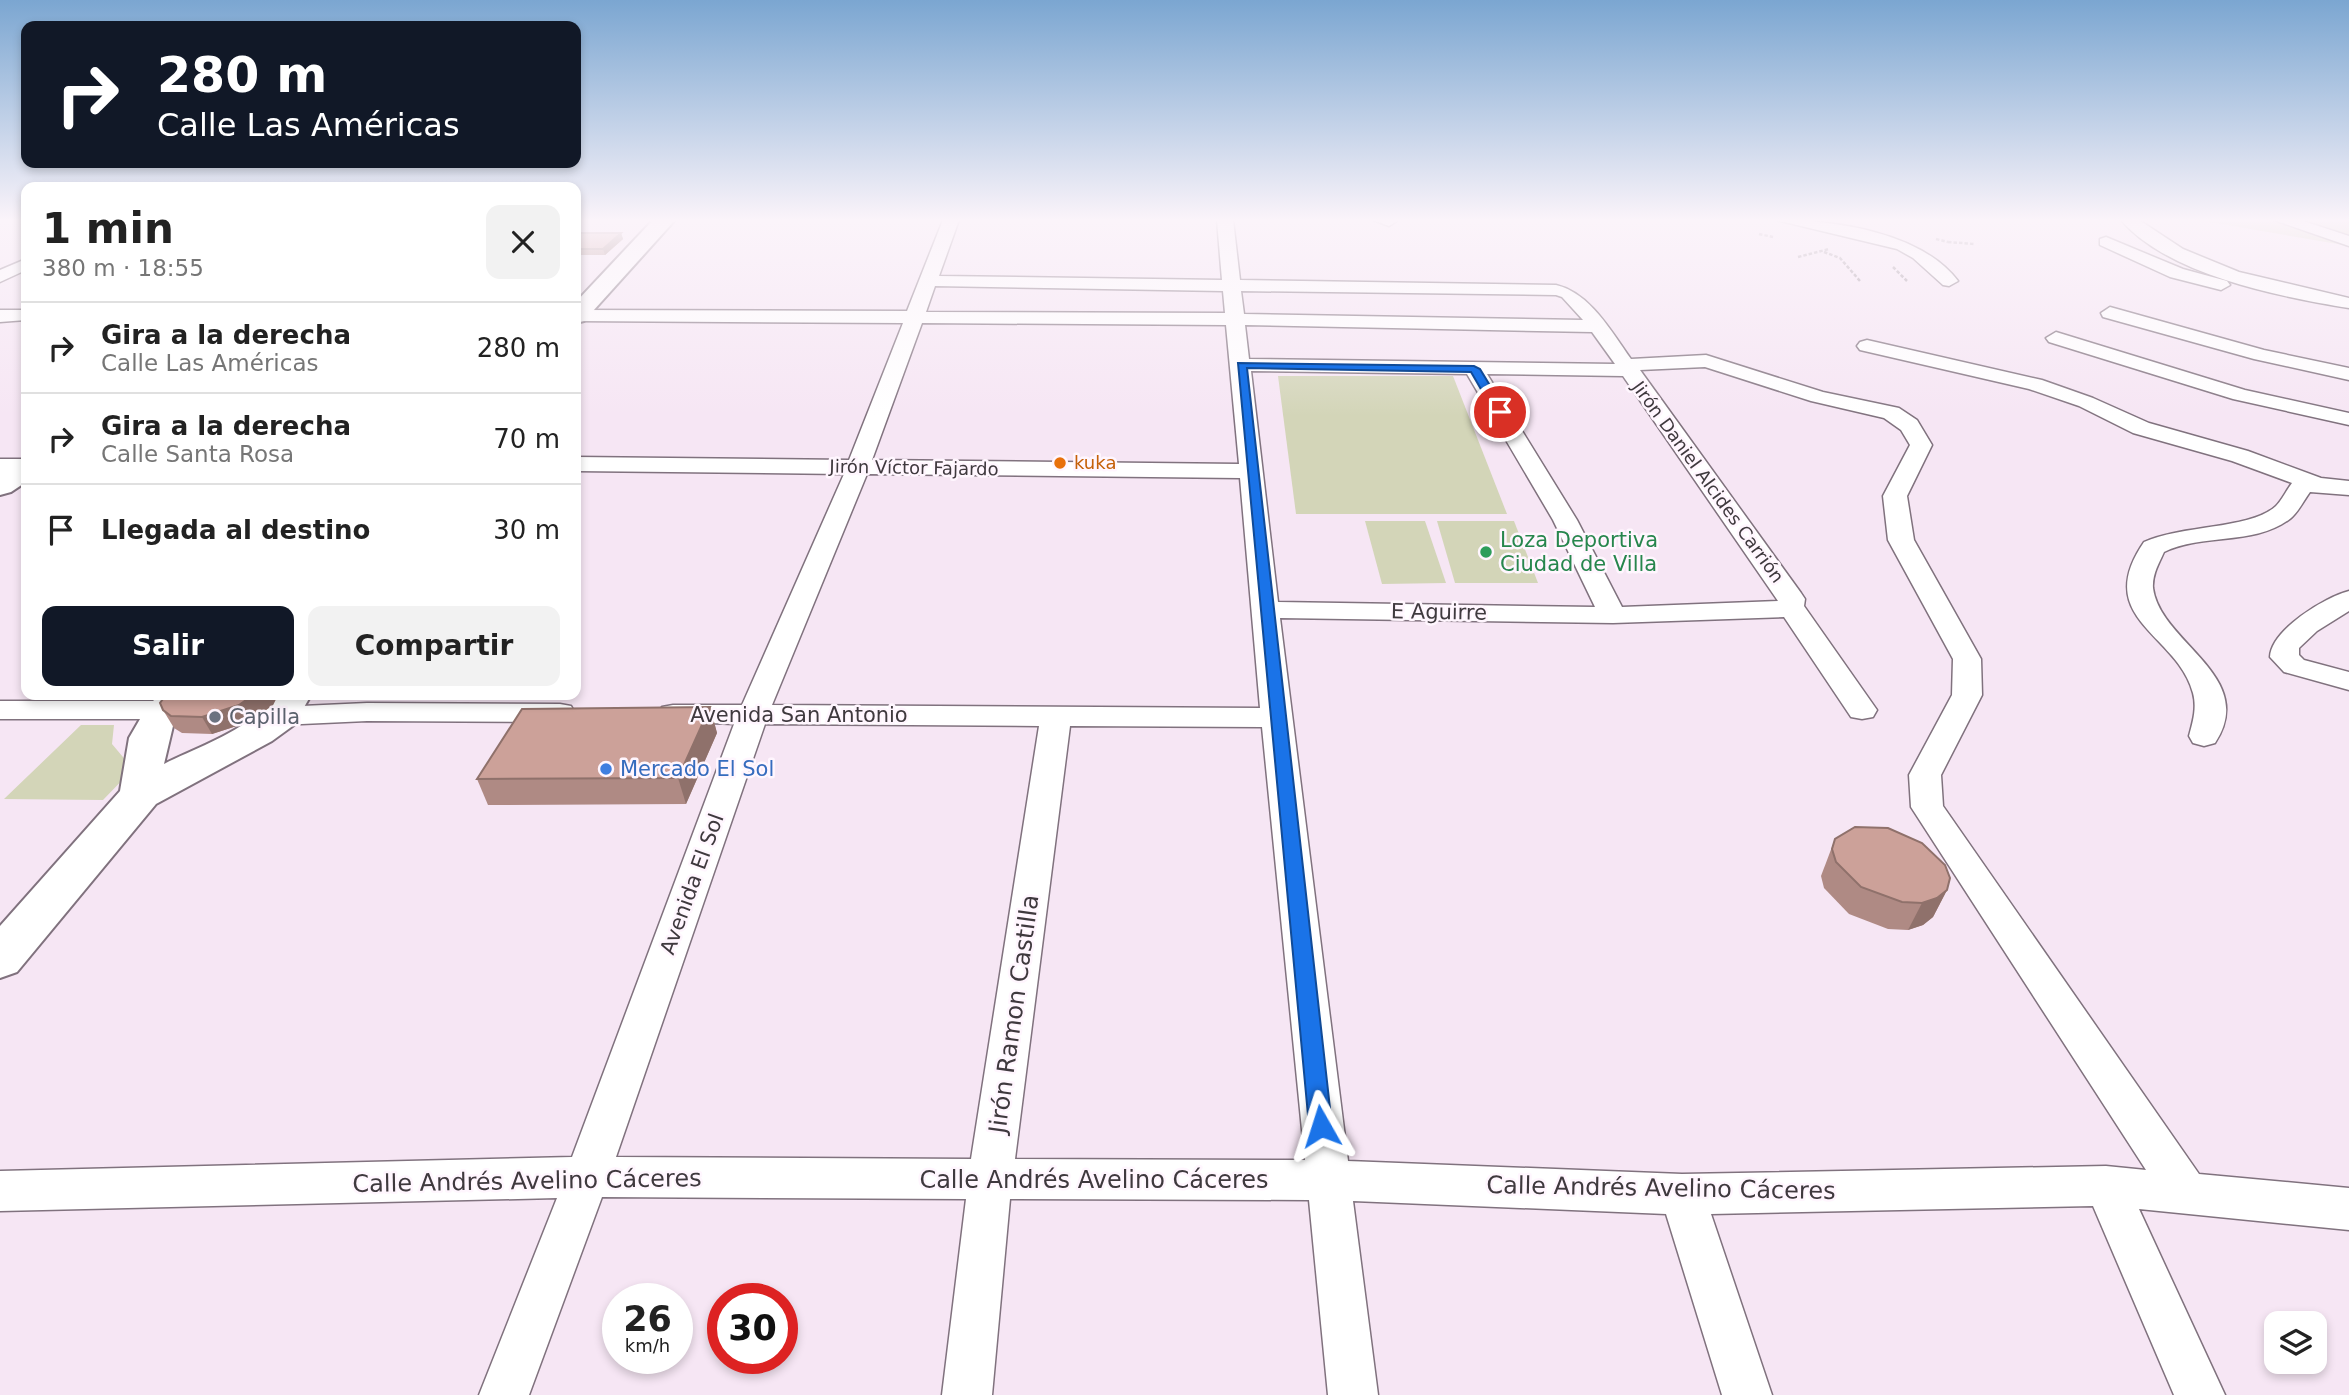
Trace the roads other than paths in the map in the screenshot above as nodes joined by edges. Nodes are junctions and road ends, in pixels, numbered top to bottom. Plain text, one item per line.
1 (605, 285) edge
2 (926, 285) edge
3 (1233, 285) edge
4 (1330, 285) edge
5 (2221, 285) edge
6 (2266, 285) edge
7 (2345, 309) edge
8 (581, 311) edge
9 (2110, 313) dead end
10 (0, 316) edge
11 (21, 316) edge
12 (581, 316) edge
13 (914, 316) junction
14 (1236, 319) junction
15 (1598, 326) junction
16 (2056, 338) dead end
17 (1867, 346) dead end
18 (1241, 365) junction
19 (1625, 367) junction
20 (1474, 369) junction
21 (2349, 374) edge
22 (2349, 419) edge
23 (581, 464) edge
24 (0, 466) edge
25 (21, 467) edge
26 (858, 467) junction
27 (21, 471) edge
28 (1252, 471) junction
29 (2312, 483) junction
30 (0, 486) edge
31 (2349, 488) edge
32 (2349, 600) edge
33 (1790, 606) junction
34 (1265, 610) junction
35 (1613, 615) junction
36 (2349, 681) edge
37 (173, 703) edge
38 (286, 705) edge
39 (0, 710) edge
40 (1862, 710) dead end
41 (588, 713) edge
42 (643, 714) edge
43 (753, 714) junction
44 (1056, 717) junction
45 (1276, 719) junction
46 (2204, 736) dead end
47 (141, 794) junction
48 (0, 959) edge
49 (587, 1177) junction
50 (990, 1180) junction
51 (1326, 1180) junction
52 (2106, 1186) junction
53 (0, 1191) edge
54 (1682, 1194) junction
55 (2188, 1195) junction
56 (2349, 1209) edge
57 (504, 1395) edge
58 (967, 1395) edge
59 (1353, 1395) edge
60 (1747, 1395) edge
61 (2200, 1395) edge

1 - 8 street
2 - 13 street, Avenida El Sol
3 - 14 street
4 - 15 street, Jirón Daniel Alcides Carrión
5 - 7 street
6 - 7 street
9 - 21 street
10 - 11 street
12 - 13 street
13 - 14 street
13 - 26 street, Avenida El Sol
14 - 15 street
14 - 18 street
15 - 19 street, Jirón Daniel Alcides Carrión
16 - 22 street
17 - 29 street
18 - 20 street
18 - 28 street
19 - 20 street
19 - 33 street, Jirón Daniel Alcides Carrión
19 - 55 street
20 - 35 street
23 - 26 street, Jirón Víctor Fajardo
24 - 25 street
26 - 28 street, Jirón Víctor Fajardo
26 - 43 street, Avenida El Sol
27 - 30 street
28 - 34 street
29 - 31 street
29 - 46 street
32 - 36 street
33 - 35 street, Jirón Daniel Alcides Carrión
33 - 40 street
34 - 35 street, E Aguirre
34 - 45 street
37 - 39 street
37 - 47 street
38 - 41 street
38 - 47 street
42 - 43 street, Avenida San Antonio
43 - 44 street, Avenida San Antonio
43 - 49 street, Avenida El Sol
44 - 45 street, Avenida San Antonio
44 - 50 street, Jirón Ramon Castilla
45 - 51 street
47 - 48 street
49 - 50 street, Calle Andrés Avelino Cáceres
49 - 53 street, Calle Andrés Avelino Cáceres
49 - 57 street, Avenida El Sol
50 - 51 street, Calle Andrés Avelino Cáceres
50 - 58 street, Jirón Ramon Castilla
51 - 54 street, Calle Andrés Avelino Cáceres
51 - 59 street
52 - 54 street, Calle Andrés Avelino Cáceres
52 - 55 street, Calle Andrés Avelino Cáceres
52 - 61 street
54 - 60 street
55 - 56 street, Calle Andrés Avelino Cáceres

